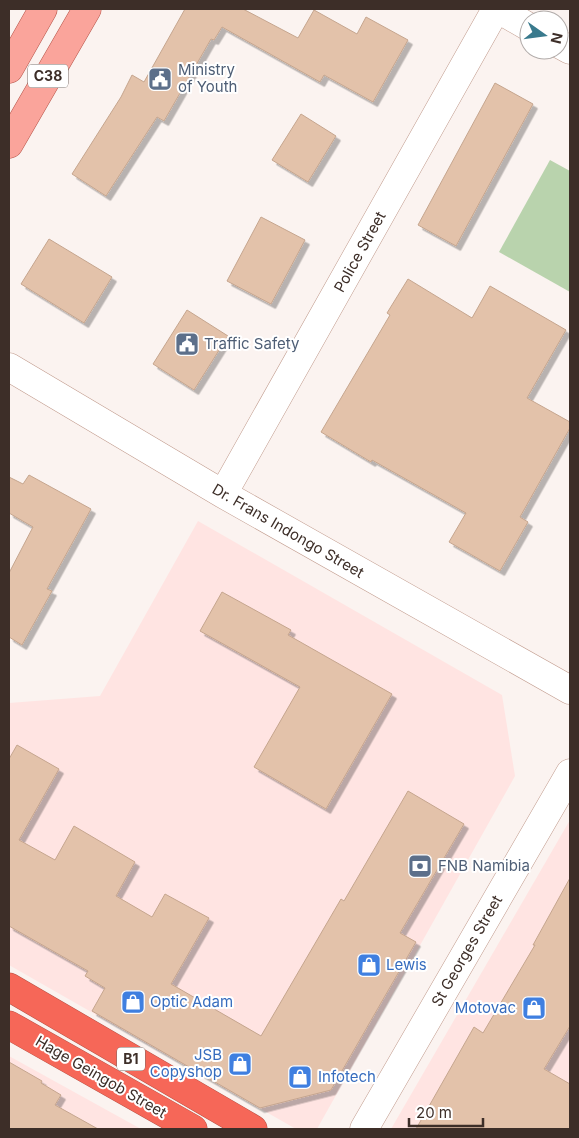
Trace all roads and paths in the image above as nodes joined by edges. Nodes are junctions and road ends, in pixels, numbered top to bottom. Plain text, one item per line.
1 (43, 9) edge
2 (87, 9) edge
3 (497, 9) edge
4 (519, 21) edge
5 (9, 69) edge
6 (9, 144) edge
7 (9, 367) edge
8 (223, 494) junction
9 (570, 690) edge
10 (570, 773) edge
11 (9, 987) edge
12 (9, 1025) edge
13 (193, 1129) edge
14 (254, 1129) edge
15 (364, 1129) edge

1 - 5 main road, C38
2 - 6 main road, C38
3 - 4 street
3 - 8 street, Police Street
7 - 8 street, Dr. Frans Indongo Street
8 - 9 street, Dr. Frans Indongo Street
10 - 15 street, St Georges Street
11 - 14 highway, Hage Geingob Street / B1
12 - 13 highway, Hage Geingob Street / B1

